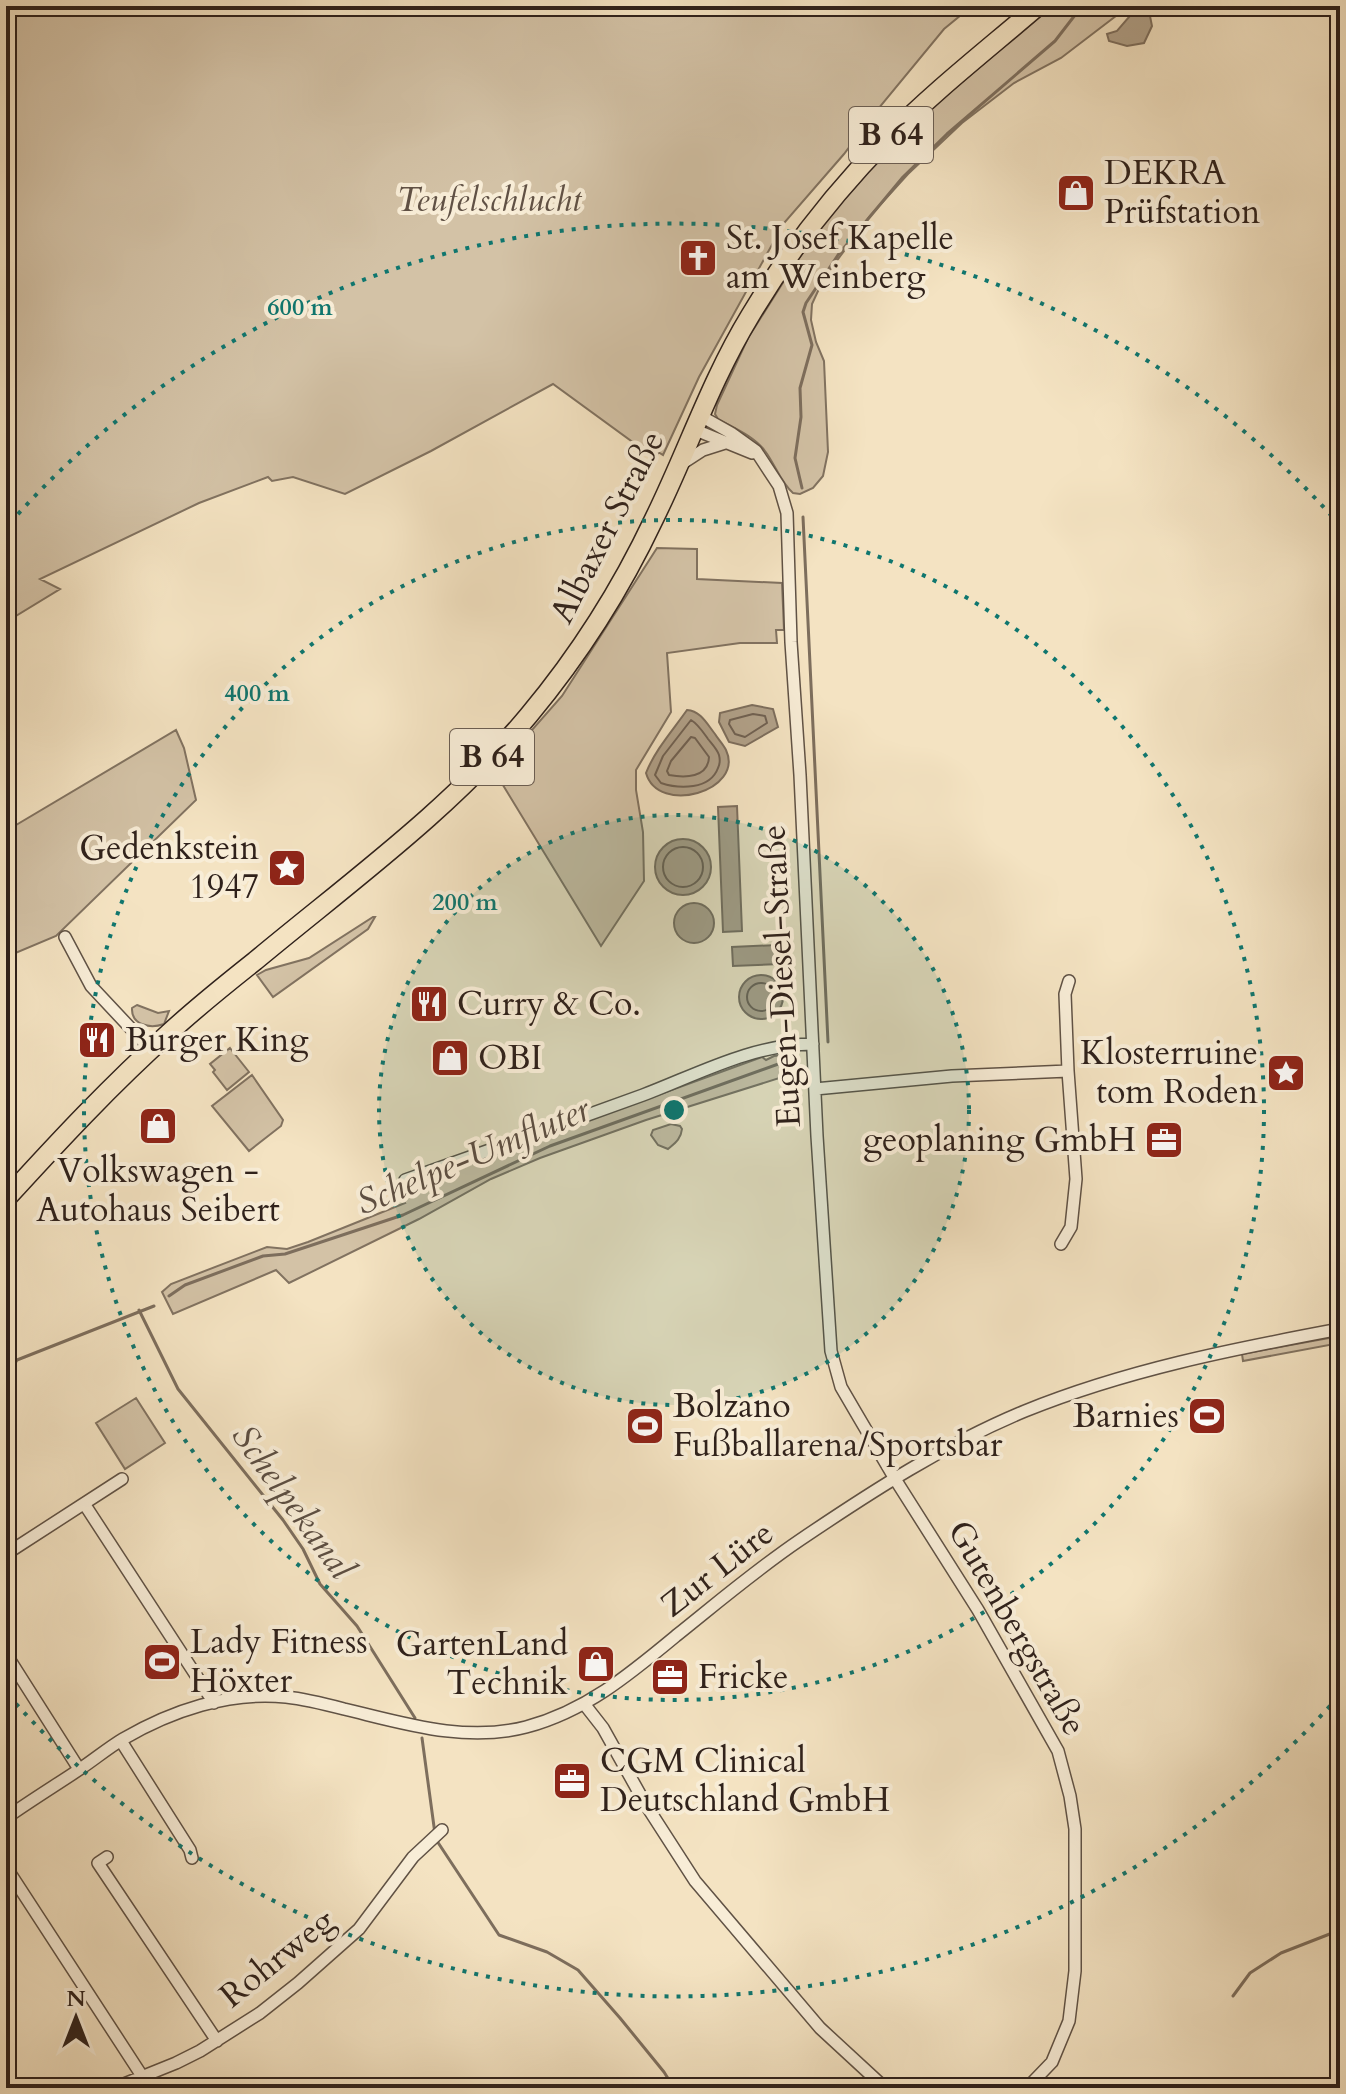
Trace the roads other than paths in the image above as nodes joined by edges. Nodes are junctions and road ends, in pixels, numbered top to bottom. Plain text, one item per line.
1 (1038, 6) edge
2 (696, 422) junction
3 (725, 442) junction
4 (763, 460) junction
5 (677, 469) junction
6 (65, 937) dead end
7 (1069, 981) dead end
8 (813, 1044) junction
9 (151, 1050) junction
10 (1068, 1071) junction
11 (815, 1089) junction
12 (405, 1180) dead end
13 (6, 1199) edge
14 (1061, 1244) dead end
15 (1340, 1329) edge
16 (122, 1479) dead end
17 (895, 1479) junction
18 (85, 1505) junction
19 (6, 1554) edge
20 (6, 1654) edge
21 (214, 1703) junction
22 (585, 1705) junction
23 (121, 1741) junction
24 (79, 1769) junction
25 (6, 1818) edge
26 (442, 1830) dead end
27 (107, 1857) dead end
28 (192, 1858) dead end
29 (6, 1867) edge
30 (217, 2041) junction
31 (142, 2076) junction
32 (114, 2088) edge
33 (885, 2088) edge
34 (1028, 2088) edge

1 - 2 main road, Albaxer Straße / B 64
2 - 3 street
2 - 4 street, Eugen-Diesel-Straße
2 - 5 main road, Albaxer Straße / B 64
3 - 4 street
3 - 5 street
4 - 8 street, Eugen-Diesel-Straße
5 - 9 main road, Albaxer Straße / B 64
6 - 9 street
7 - 10 street
8 - 11 street, Eugen-Diesel-Straße
8 - 12 street
9 - 13 main road, Albaxer Straße / B 64
10 - 11 street
10 - 14 street
11 - 17 street, Eugen-Diesel-Straße
15 - 17 street, Zur Lüre
16 - 18 street
17 - 22 street, Zur Lüre
17 - 34 street, Gutenbergstraße
18 - 19 street
18 - 21 street
20 - 24 street
21 - 22 street, Zur Lüre
21 - 23 street, Zur Lüre
22 - 33 street
23 - 24 street, Zur Lüre
23 - 28 street
24 - 25 street, Zur Lüre
26 - 30 street, Rohrweg
27 - 30 street
29 - 31 street
30 - 31 street, Rohrweg
31 - 32 street, Rohrweg

